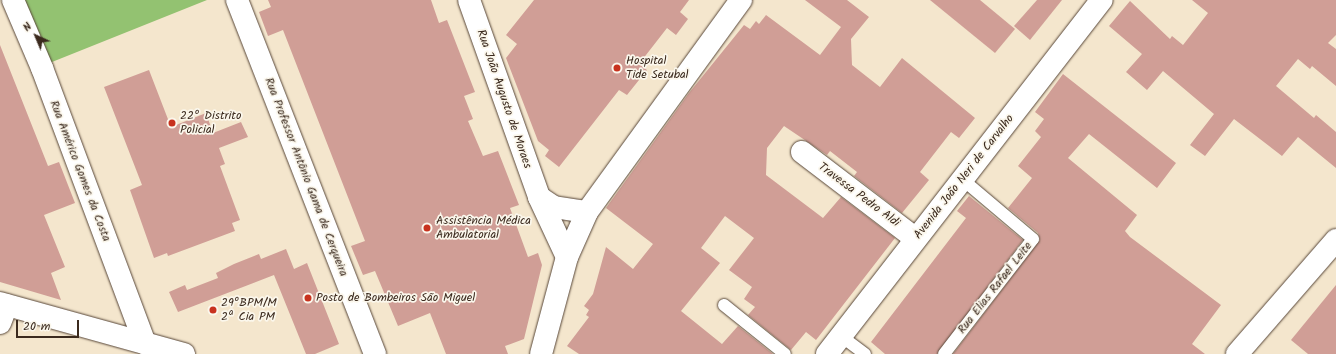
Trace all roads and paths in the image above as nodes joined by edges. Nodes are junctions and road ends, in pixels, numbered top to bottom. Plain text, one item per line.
1 (13, 0) edge
2 (237, 0) edge
3 (469, 0) edge
4 (742, 0) edge
5 (1102, 0) edge
6 (802, 152) dead end
7 (962, 179) junction
8 (539, 197) junction
9 (587, 212) junction
10 (916, 239) junction
11 (1336, 240) edge
12 (567, 257) junction
13 (724, 304) dead end
14 (2, 310) edge
15 (841, 336) junction
16 (145, 343) junction
17 (184, 354) edge
18 (375, 354) edge
19 (541, 354) edge
20 (785, 354) edge
21 (827, 354) edge
22 (865, 354) edge
23 (944, 354) edge
24 (1237, 354) edge

1 - 16 street, Rua Américo Gomes da Costa
2 - 18 street, Rua Professor Antônio Gama de Cerqueira
3 - 8 street, Rua João Augusto de Moraes
4 - 9 street
5 - 7 street, Avenida João Neri de Carvalho
6 - 10 street, Travessa Pedro Aldi
7 - 10 street, Avenida João Neri de Carvalho
7 - 23 lane, Rua Elias Rafael Leite
8 - 9 street
8 - 12 street, Rua João Augusto de Moraes
9 - 12 street
10 - 15 street, Avenida João Neri de Carvalho
11 - 24 street
12 - 19 street
13 - 20 lane
14 - 16 street
15 - 21 street, Avenida João Neri de Carvalho
15 - 22 lane
16 - 17 street

